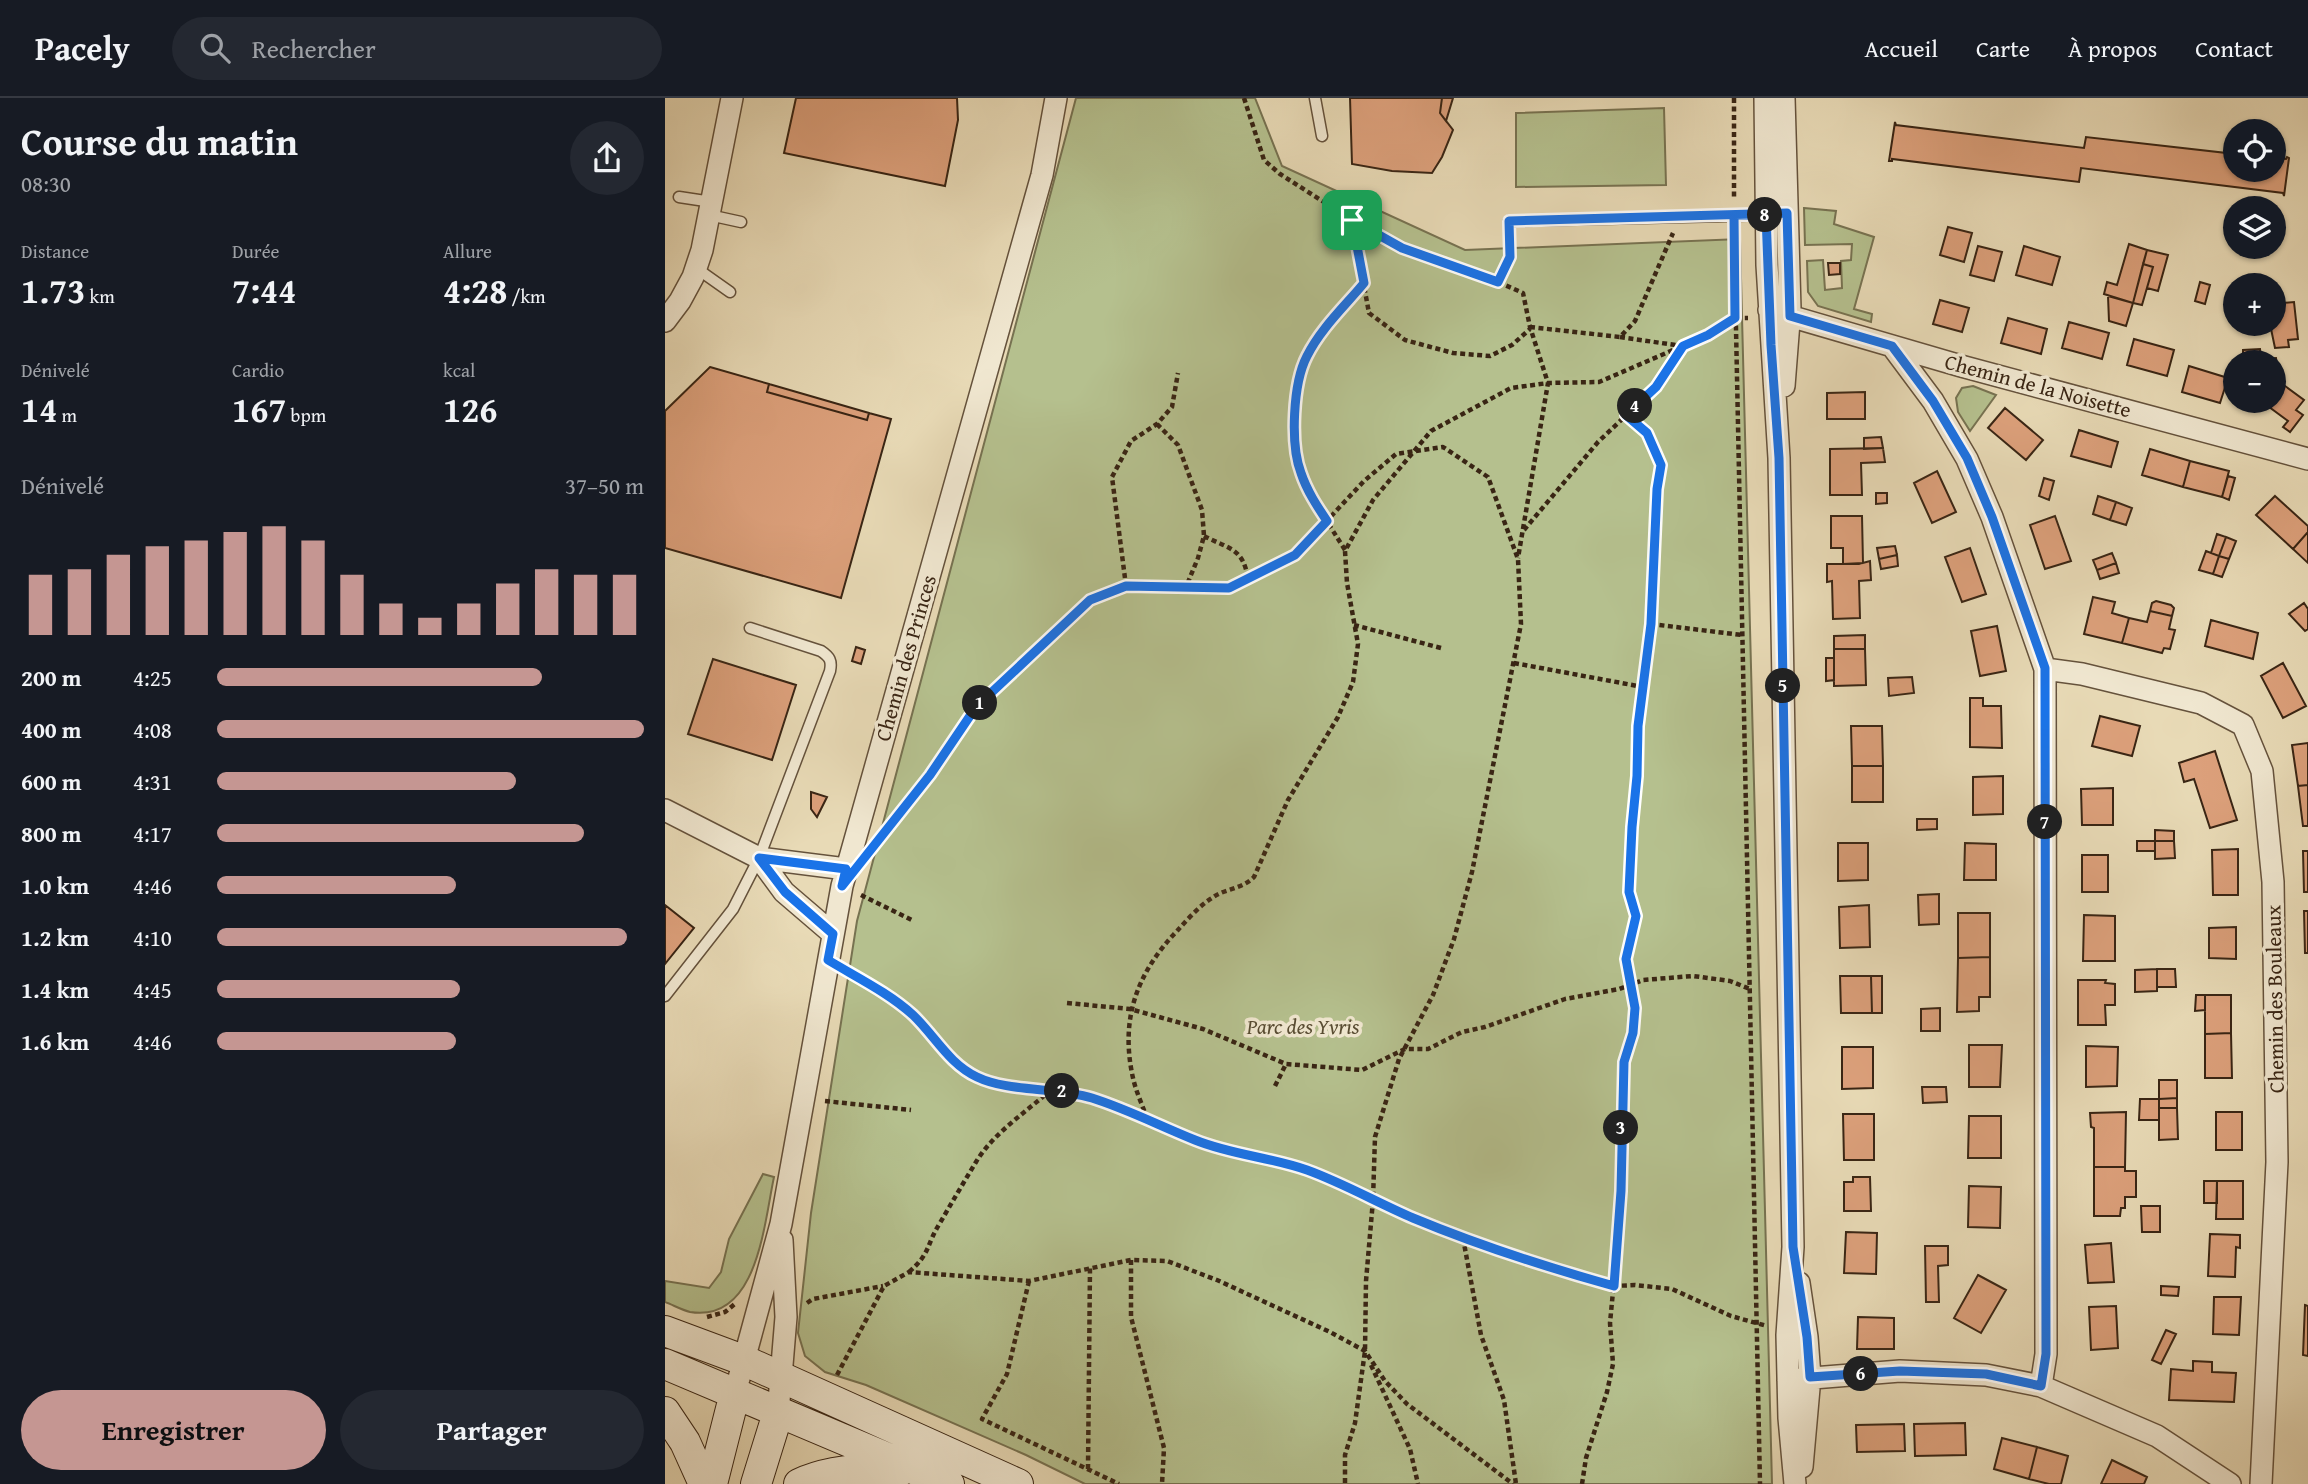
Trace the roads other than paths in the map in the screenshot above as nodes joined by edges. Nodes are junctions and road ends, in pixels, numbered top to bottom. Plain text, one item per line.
1 (732, 98) edge
2 (1056, 98) edge
3 (1315, 98) edge
4 (1765, 98) edge
5 (1784, 98) edge
6 (1322, 135) dead end
7 (678, 197) dead end
8 (710, 209) junction
9 (1777, 214) junction
10 (1509, 221) road end
11 (741, 222) dead end
12 (696, 268) junction
13 (730, 292) dead end
14 (1779, 313) junction
15 (665, 321) edge
16 (1892, 346) junction
17 (2308, 459) edge
18 (750, 628) dead end
19 (2045, 668) junction
20 (665, 810) edge
21 (759, 858) junction
22 (844, 878) junction
23 (833, 934) junction
24 (665, 996) edge
25 (781, 1224) junction
26 (1793, 1247) junction
27 (665, 1331) edge
28 (743, 1360) junction
29 (665, 1364) edge
30 (1810, 1377) junction
31 (782, 1378) junction
32 (1788, 1380) junction
33 (2041, 1386) junction
34 (735, 1393) junction
35 (665, 1412) edge
36 (778, 1413) junction
37 (918, 1471) junction
38 (704, 1484) edge
39 (712, 1484) edge
40 (756, 1484) edge
41 (799, 1484) edge
42 (949, 1484) edge
43 (1018, 1484) edge
44 (1798, 1484) edge
45 (2230, 1484) edge
46 (2261, 1484) edge

1 - 8 street
2 - 22 street, Chemin des Princes
3 - 6 lane
4 - 9 street
5 - 9 street
7 - 8 lane
8 - 11 lane
8 - 12 street
9 - 10 lane
9 - 14 street
12 - 13 lane
12 - 15 street
14 - 16 street, Chemin de la Noisette
14 - 26 street
16 - 17 street, Chemin de la Noisette
16 - 19 street
18 - 21 lane
19 - 33 street
19 - 46 street, Chemin des Bouleaux
20 - 21 street
21 - 22 street
21 - 23 street
21 - 24 lane
22 - 23 street, Chemin des Princes
23 - 25 street, Chemin des Princes
25 - 28 street, Chemin des Princes
25 - 31 street, Chemin des Princes
26 - 30 street
26 - 32 street
27 - 28 main road
28 - 31 main road
28 - 34 street, Chemin des Princes
29 - 34 main road
30 - 32 street
30 - 33 street
30 - 44 street
31 - 36 street, Chemin des Princes
31 - 43 main road
32 - 44 street
33 - 45 street
34 - 36 main road
34 - 39 main road
35 - 38 main road
36 - 37 main road
36 - 40 main road
37 - 41 main road
37 - 42 main road

